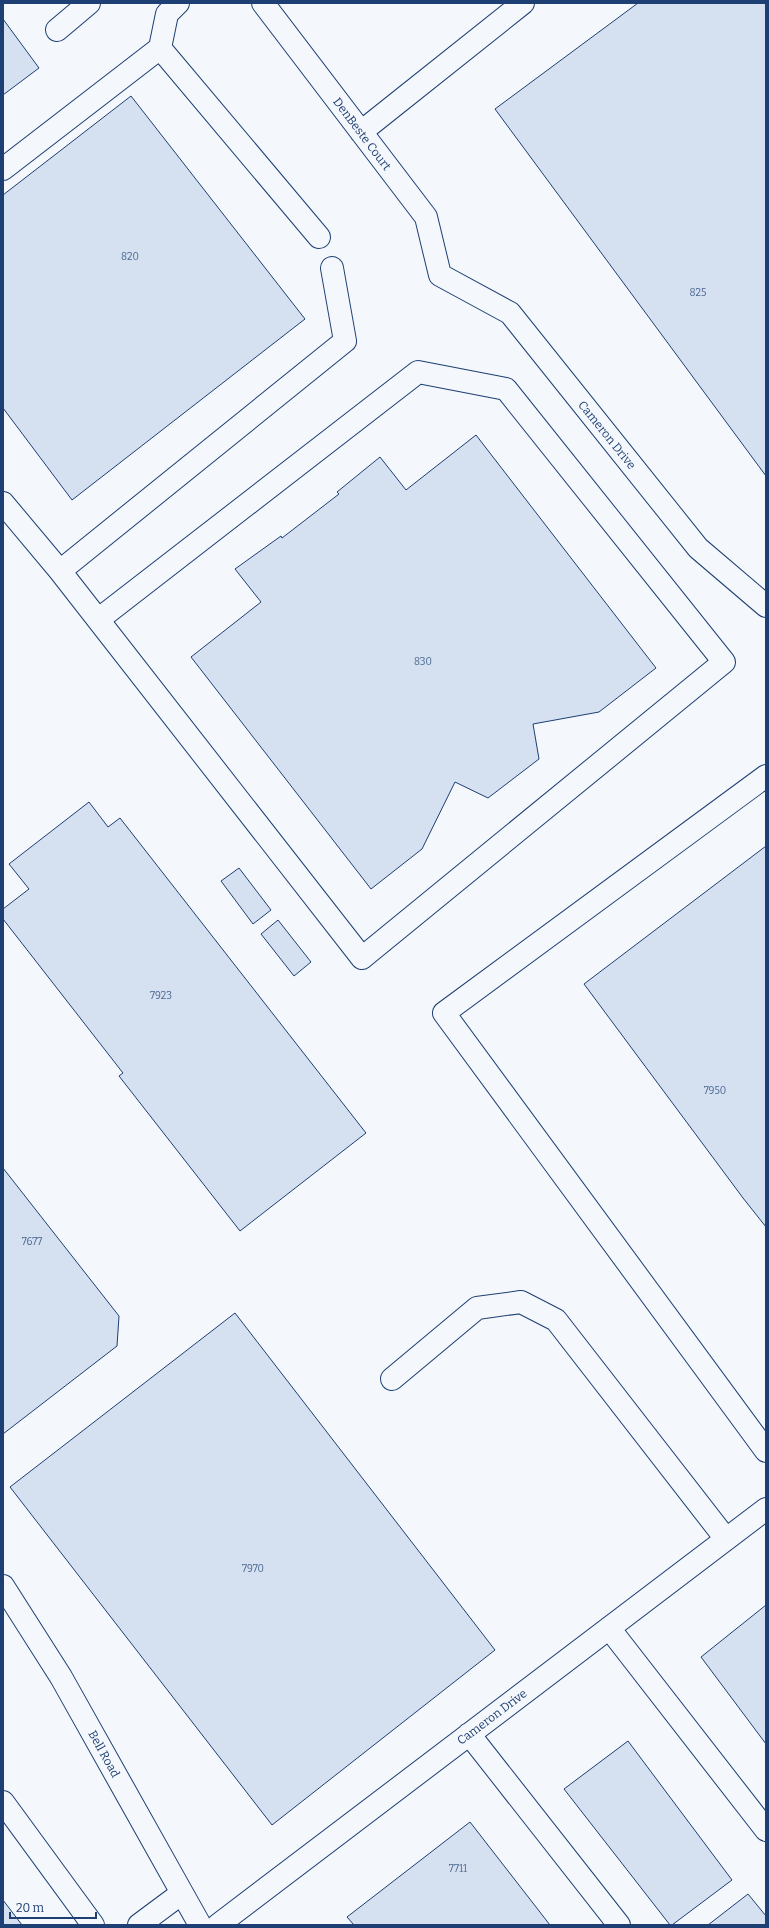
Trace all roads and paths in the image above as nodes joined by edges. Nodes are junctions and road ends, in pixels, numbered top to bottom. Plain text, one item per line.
1 (89, 3) edge
2 (178, 3) edge
3 (263, 3) edge
4 (523, 3) edge
5 (57, 30) dead end
6 (160, 48) junction
7 (361, 132) junction
8 (3, 169) edge
9 (319, 237) dead end
10 (332, 268) dead end
11 (440, 276) joint
12 (3, 503) edge
13 (60, 571) junction
14 (766, 606) edge
15 (98, 619) junction
16 (766, 776) edge
17 (392, 1379) dead end
18 (766, 1451) edge
19 (766, 1509) edge
20 (726, 1539) junction
21 (3, 1586) edge
22 (609, 1628) junction
23 (469, 1734) junction
24 (3, 1802) edge
25 (766, 1830) edge
26 (182, 1893) junction
27 (93, 1925) edge
28 (139, 1925) edge
29 (200, 1925) edge
30 (218, 1925) edge
31 (619, 1925) edge

1 - 5 street
2 - 6 street
3 - 7 street, DenBeste Court
4 - 7 street
6 - 8 street
6 - 9 street
7 - 11 street, DenBeste Court
10 - 13 street
11 - 14 street, Cameron Drive
12 - 13 street
13 - 15 street
15 - 15 street
16 - 18 street
17 - 20 street
19 - 20 street, Cameron Drive
20 - 22 street, Cameron Drive
21 - 26 street, Bell Road
22 - 23 street, Cameron Drive
22 - 25 street
23 - 30 street, Cameron Drive
23 - 31 street
24 - 27 street
26 - 28 street
26 - 29 street, Bell Road

